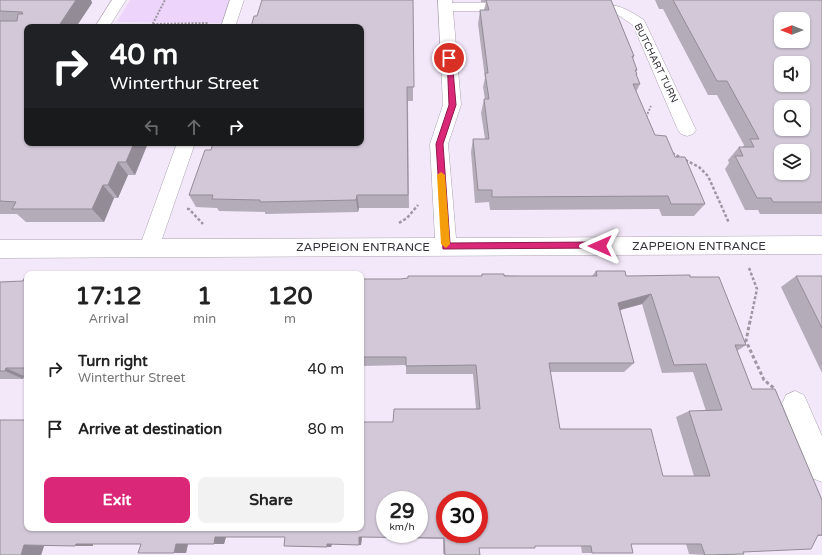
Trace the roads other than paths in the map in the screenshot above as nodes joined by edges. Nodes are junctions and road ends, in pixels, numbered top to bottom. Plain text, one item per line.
1 (118, 0) edge
2 (237, 0) edge
3 (445, 3) edge
4 (530, 7) edge
5 (569, 7) edge
6 (104, 24) edge
7 (229, 24) edge
8 (687, 130) dead end
9 (185, 146) edge
10 (822, 245) edge
11 (446, 246) junction
12 (149, 248) junction
13 (0, 250) edge
14 (795, 404) road end
15 (822, 468) edge

1 - 6 street
2 - 7 street
3 - 4 street
3 - 11 street
5 - 8 street, BUTCHART TURN
9 - 12 street
10 - 11 street, ZAPPEION ENTRANCE
11 - 12 street, ZAPPEION ENTRANCE
12 - 13 street, ZAPPEION ENTRANCE
14 - 15 street

